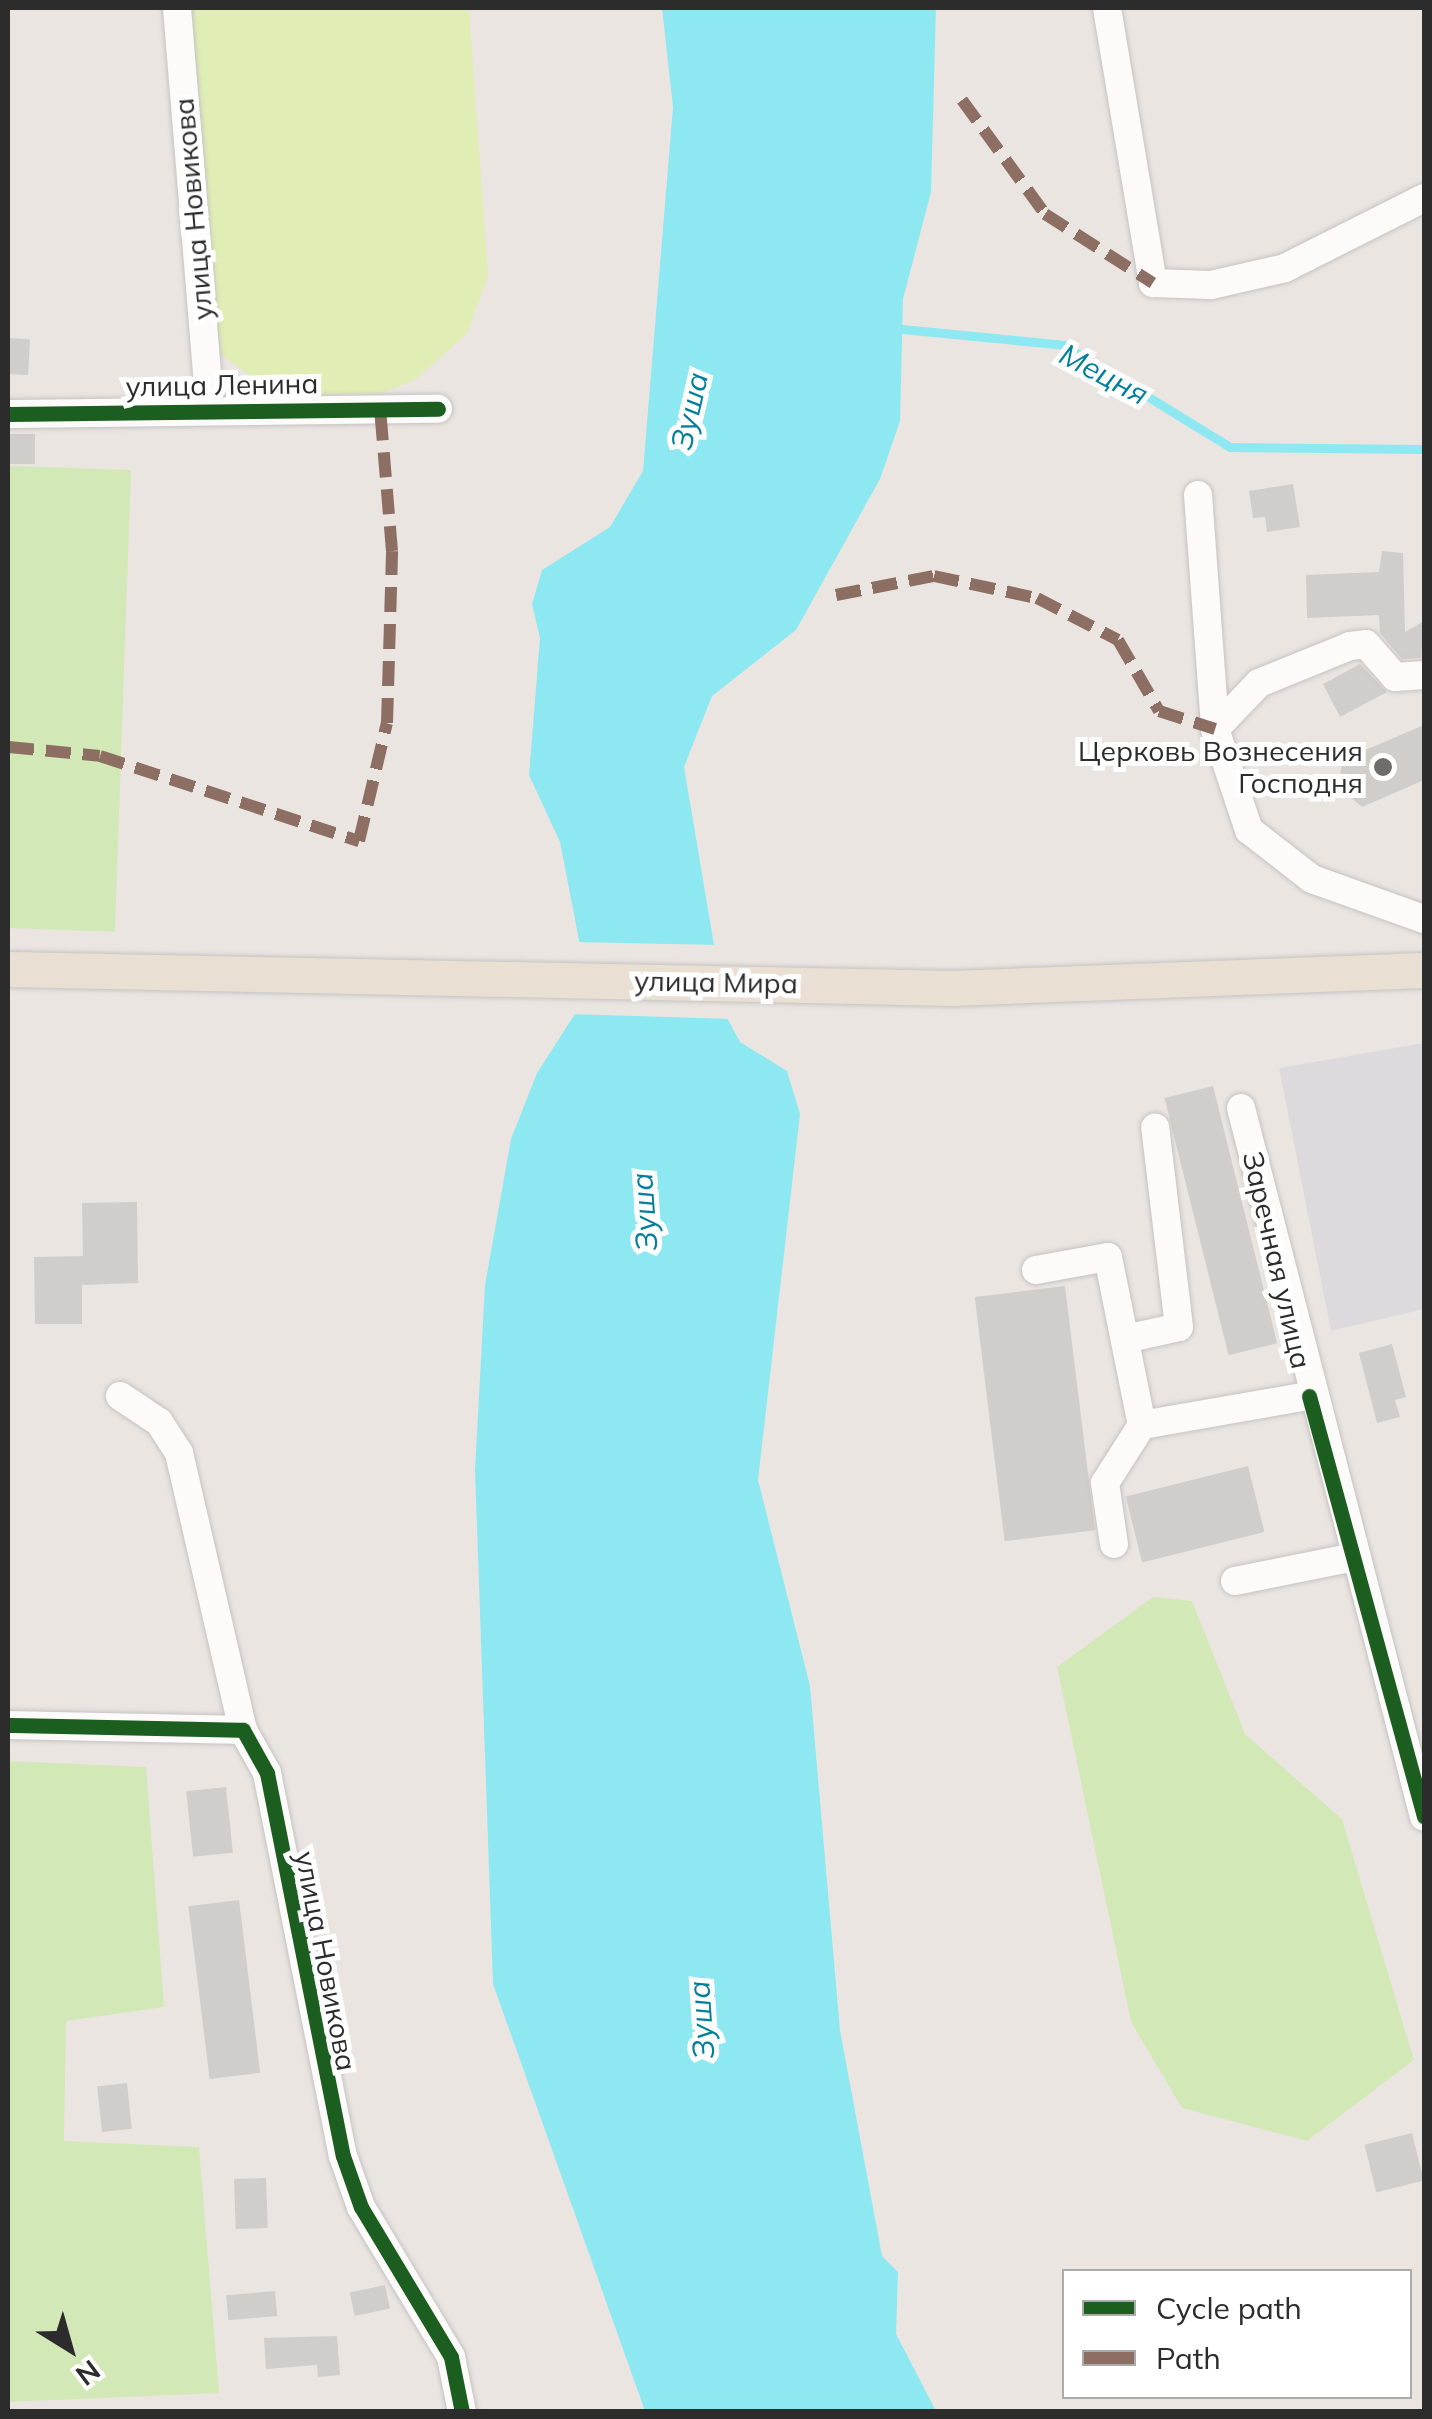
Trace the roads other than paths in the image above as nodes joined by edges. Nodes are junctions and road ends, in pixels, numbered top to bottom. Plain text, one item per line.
1 (177, 8) edge
2 (1106, 8) edge
3 (1424, 198) edge
4 (438, 409) dead end
5 (210, 410) junction
6 (8, 414) edge
7 (1198, 496) dead end
8 (1424, 674) edge
9 (1215, 729) junction
10 (1424, 919) edge
11 (8, 969) edge
12 (1424, 970) edge
13 (1241, 1108) dead end
14 (1155, 1127) dead end
15 (1036, 1270) dead end
16 (1125, 1339) junction
17 (120, 1396) dead end
18 (1310, 1396) junction
19 (1142, 1425) junction
20 (1114, 1544) dead end
21 (1355, 1557) junction
22 (1235, 1581) dead end
23 (8, 1725) edge
24 (243, 1730) junction
25 (1424, 1817) edge
26 (462, 2412) edge

1 - 5 street, улица Новикова
2 - 3 street
4 - 5 street, улица Ленина
5 - 6 street, улица Ленина
7 - 9 street
8 - 9 street
9 - 10 street
11 - 12 main road, улица Мира
13 - 18 street, Заречная улица
14 - 16 street
15 - 16 street
16 - 19 street
17 - 24 street, улица Новикова
18 - 19 street
18 - 21 street, Заречная улица
19 - 20 street
21 - 22 street
21 - 25 street, Заречная улица
23 - 24 street
24 - 26 street, улица Новикова

